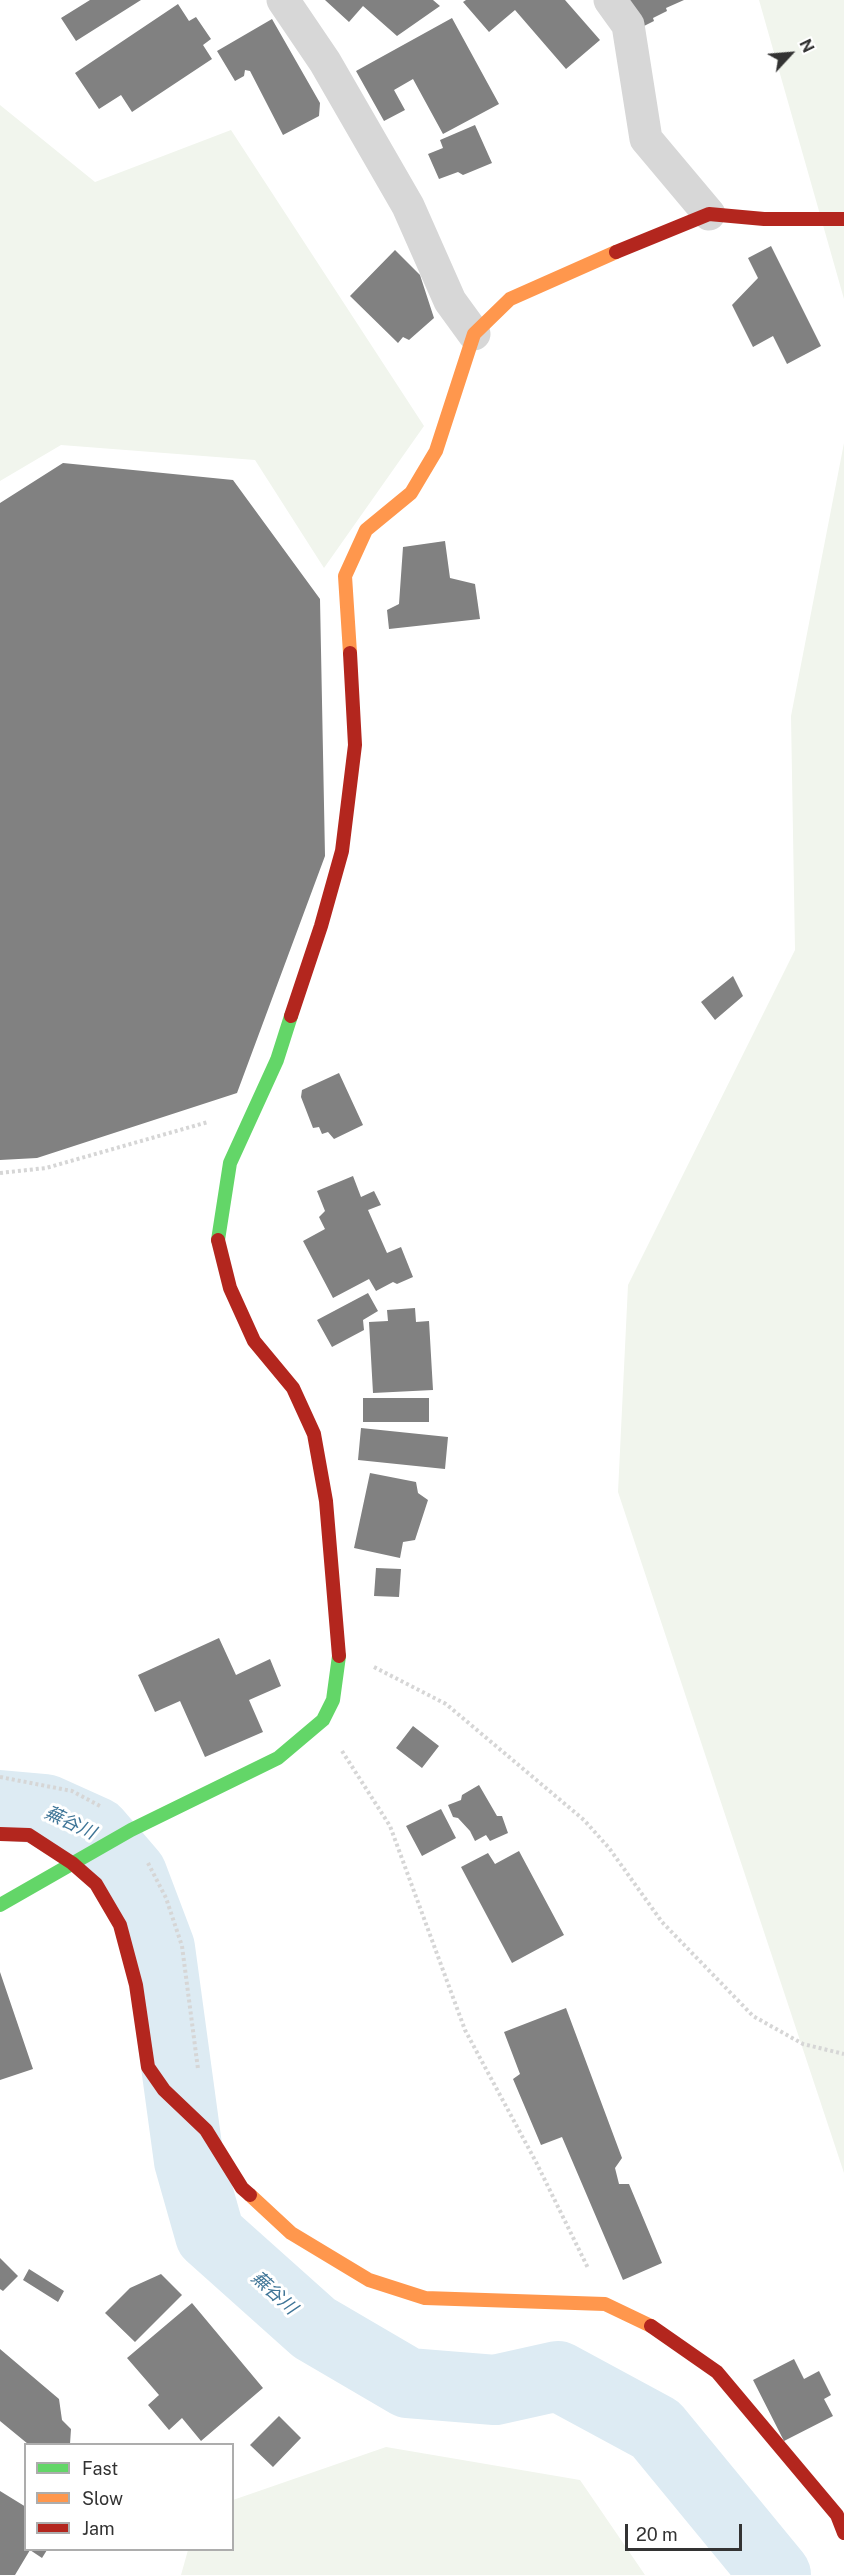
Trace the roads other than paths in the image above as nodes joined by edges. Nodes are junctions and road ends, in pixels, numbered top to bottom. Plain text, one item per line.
1 (283, 0) edge
2 (610, 0) edge
3 (709, 214) junction
4 (844, 219) edge
5 (474, 334) junction
6 (0, 1834) edge
7 (72, 1863) junction
8 (0, 1905) edge
9 (844, 2533) edge

1 - 5 street
2 - 3 street
3 - 4 street
3 - 5 street
5 - 7 street
6 - 7 street
7 - 8 street
7 - 9 street

